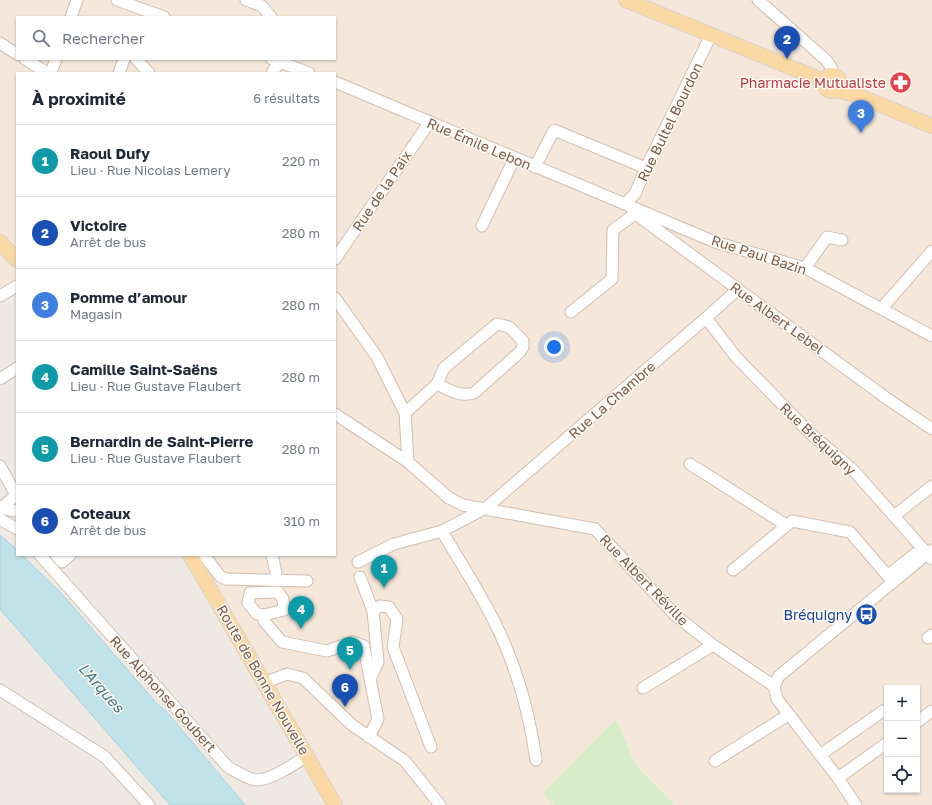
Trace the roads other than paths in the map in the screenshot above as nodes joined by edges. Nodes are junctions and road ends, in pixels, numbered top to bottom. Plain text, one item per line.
1 (77, 0) edge
2 (117, 0) edge
3 (246, 0) edge
4 (626, 0) edge
5 (758, 0) edge
6 (140, 13) edge
7 (71, 16) edge
8 (158, 16) edge
9 (270, 16) edge
10 (710, 35) junction
11 (0, 43) edge
12 (16, 53) edge
13 (27, 60) edge
14 (56, 60) edge
15 (124, 60) edge
16 (137, 60) edge
17 (276, 60) edge
18 (45, 72) edge
19 (51, 72) edge
20 (120, 72) edge
21 (148, 72) edge
22 (272, 72) edge
23 (306, 72) edge
24 (336, 82) edge
25 (833, 82) junction
26 (429, 123) junction
27 (932, 126) edge
28 (514, 159) junction
29 (535, 167) junction
30 (646, 168) junction
31 (624, 204) junction
32 (635, 214) junction
33 (482, 226) dead end
34 (842, 240) dead end
35 (0, 242) edge
36 (932, 251) edge
37 (336, 258) edge
38 (16, 259) edge
39 (805, 268) junction
40 (16, 287) edge
41 (737, 290) junction
42 (0, 296) edge
43 (336, 299) edge
44 (882, 308) junction
45 (571, 312) dead end
46 (706, 318) junction
47 (932, 336) edge
48 (16, 369) edge
49 (0, 379) edge
50 (436, 384) junction
51 (405, 413) junction
52 (336, 415) edge
53 (932, 429) edge
54 (408, 462) junction
55 (690, 464) dead end
56 (0, 466) edge
57 (932, 486) edge
58 (16, 492) edge
59 (16, 495) edge
60 (486, 508) junction
61 (16, 510) edge
62 (0, 512) edge
63 (894, 516) junction
64 (786, 525) junction
65 (16, 528) edge
66 (442, 531) junction
67 (930, 554) edge
68 (41, 556) edge
69 (57, 556) edge
70 (69, 556) edge
71 (191, 556) edge
72 (205, 556) edge
73 (272, 556) edge
74 (358, 562) dead end
75 (733, 570) dead end
76 (276, 572) dead end
77 (360, 577) dead end
78 (307, 581) dead end
79 (893, 582) junction
80 (373, 611) junction
81 (264, 615) dead end
82 (713, 645) junction
83 (370, 679) junction
84 (264, 683) junction
85 (774, 686) junction
86 (643, 688) dead end
87 (0, 690) edge
88 (883, 711) dead end
89 (932, 711) edge
90 (788, 715) junction
91 (918, 721) edge
92 (369, 737) junction
93 (884, 745) edge
94 (431, 747) dead end
95 (820, 755) junction
96 (307, 756) junction
97 (536, 760) dead end
98 (715, 761) dead end
99 (838, 778) junction
100 (149, 805) edge
101 (335, 805) edge
102 (440, 805) edge
103 (856, 805) edge

1 - 7 street
2 - 6 street
3 - 9 street
4 - 10 main road
5 - 25 street
6 - 8 street
10 - 25 main road
10 - 30 street, Rue Bultel Bourdon
11 - 12 street
13 - 18 street
14 - 19 street
15 - 20 street
16 - 21 street
17 - 22 street
17 - 23 street
24 - 26 street, Rue Émile Lebon
25 - 27 main road
26 - 28 street, Rue Émile Lebon
26 - 37 street, Rue de la Paix
28 - 29 street, Rue Émile Lebon
28 - 33 street
29 - 30 street
29 - 31 street, Rue Émile Lebon
30 - 31 street, Rue Bultel Bourdon
31 - 32 street, Rue Albert Lebel
31 - 39 street, Rue Paul Bazin
32 - 41 street, Rue Albert Lebel
32 - 45 street
34 - 39 street
35 - 38 main road
36 - 44 street
39 - 44 street, Rue Paul Bazin
40 - 42 street
41 - 46 street, Rue La Chambre
41 - 53 street, Rue Albert Lebel
43 - 51 street
44 - 47 street, Rue Paul Bazin
46 - 60 street, Rue La Chambre
46 - 63 street, Rue Bréquigny
48 - 49 street
50 - 50 street
50 - 51 street
51 - 54 street
52 - 54 street, Rue Albert Réville
54 - 60 street, Rue Albert Réville
55 - 64 street
56 - 58 street
57 - 63 street
59 - 62 street
60 - 66 street, Rue La Chambre
60 - 82 street, Rue Albert Réville
61 - 62 street
62 - 65 street
63 - 67 street, Rue Bréquigny
64 - 75 street
64 - 79 street
66 - 74 street, Rue La Chambre
66 - 97 street
67 - 79 street
68 - 96 street, Rue Alphonse Goubert
69 - 70 street
71 - 84 main road, Route de Bonne Nouvelle
72 - 78 street
73 - 76 street
77 - 80 street
79 - 85 street
80 - 83 street
80 - 94 street
81 - 83 street
82 - 85 street, Rue Albert Réville
82 - 86 street
83 - 92 street
84 - 92 street
84 - 96 main road, Route de Bonne Nouvelle
85 - 90 street
87 - 100 street
88 - 95 street
89 - 91 street
90 - 95 street
90 - 98 street
92 - 102 street
93 - 99 street
95 - 99 street
96 - 101 main road, Route de Bonne Nouvelle
99 - 103 street

